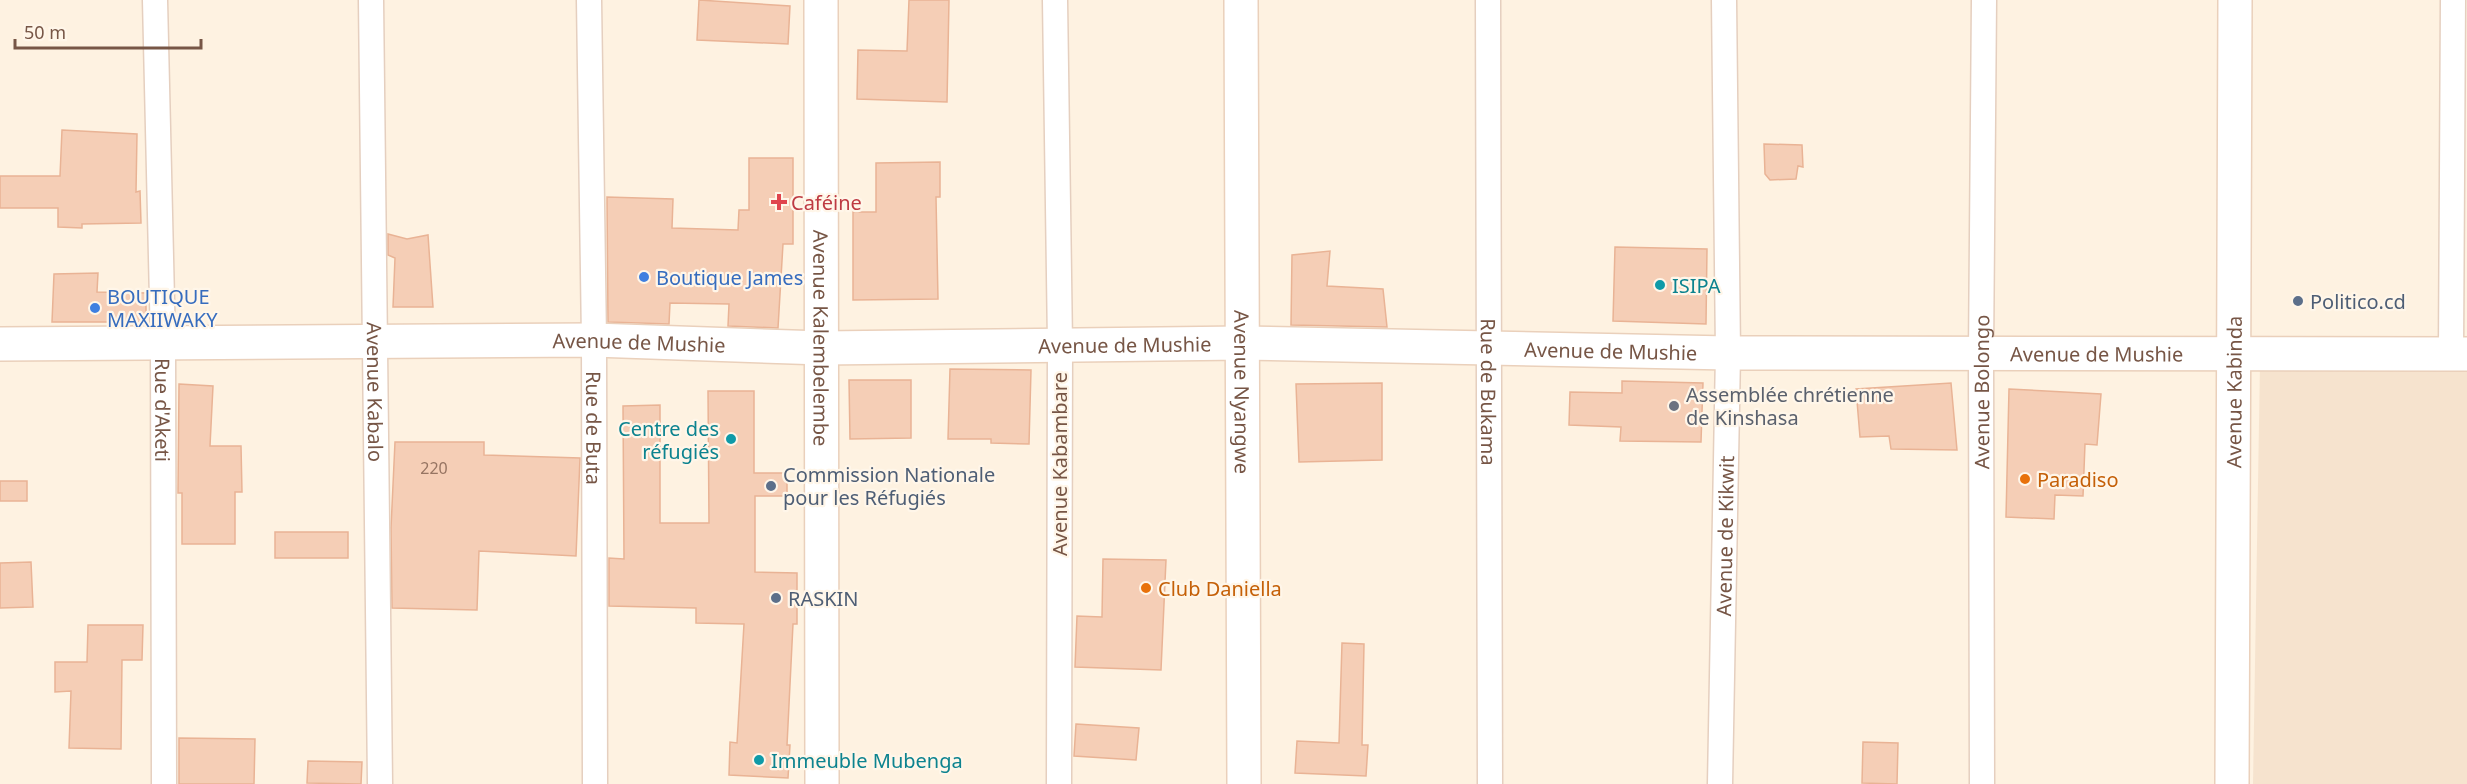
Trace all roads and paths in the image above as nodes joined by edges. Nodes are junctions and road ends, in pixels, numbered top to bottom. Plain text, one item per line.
1 (155, 0) edge
2 (371, 0) edge
3 (589, 0) edge
4 (821, 0) edge
5 (1055, 0) edge
6 (1241, 0) edge
7 (1488, 0) edge
8 (1724, 0) edge
9 (1984, 0) edge
10 (2235, 0) edge
11 (2453, 0) edge
12 (594, 340) junction
13 (375, 341) junction
14 (164, 343) junction
15 (1242, 343) junction
16 (0, 344) edge
17 (1060, 344) junction
18 (1490, 347) junction
19 (822, 348) junction
20 (1728, 353) junction
21 (2459, 353) edge
22 (1981, 354) junction
23 (2232, 354) junction
24 (164, 784) edge
25 (380, 784) edge
26 (595, 784) edge
27 (822, 784) edge
28 (1059, 784) edge
29 (1244, 784) edge
30 (1490, 784) edge
31 (1720, 784) edge
32 (1982, 784) edge
33 (2232, 784) edge

1 - 14 street, Rue d'Aketi
2 - 13 street, Avenue Kabalo
3 - 12 street, Rue de Buta
4 - 19 street, Avenue Kalembelembe
5 - 17 street, Avenue Kabambare
6 - 15 street, Avenue Nyangwe
7 - 18 street, Rue de Bukama
8 - 20 street, Avenue de Kikwit
9 - 22 street, Avenue Bolongo
10 - 23 street, Avenue Kabinda
11 - 21 street
12 - 13 street, Avenue de Mushie
12 - 19 street, Avenue de Mushie
12 - 26 street, Rue de Buta
13 - 14 street, Avenue de Mushie
13 - 25 street, Avenue Kabalo
14 - 16 street, Avenue de Mushie
14 - 24 street, Rue d'Aketi
15 - 17 street, Avenue de Mushie
15 - 18 street, Avenue de Mushie
15 - 29 street, Avenue Nyangwe
17 - 19 street, Avenue de Mushie
17 - 28 street, Avenue Kabambare
18 - 20 street, Avenue de Mushie
18 - 30 street, Rue de Bukama
19 - 27 street, Avenue Kalembelembe
20 - 22 street, Avenue de Mushie
20 - 31 street, Avenue de Kikwit
21 - 23 street, Avenue de Mushie
22 - 23 street, Avenue de Mushie
22 - 32 street, Avenue Bolongo
23 - 33 street, Avenue Kabinda

